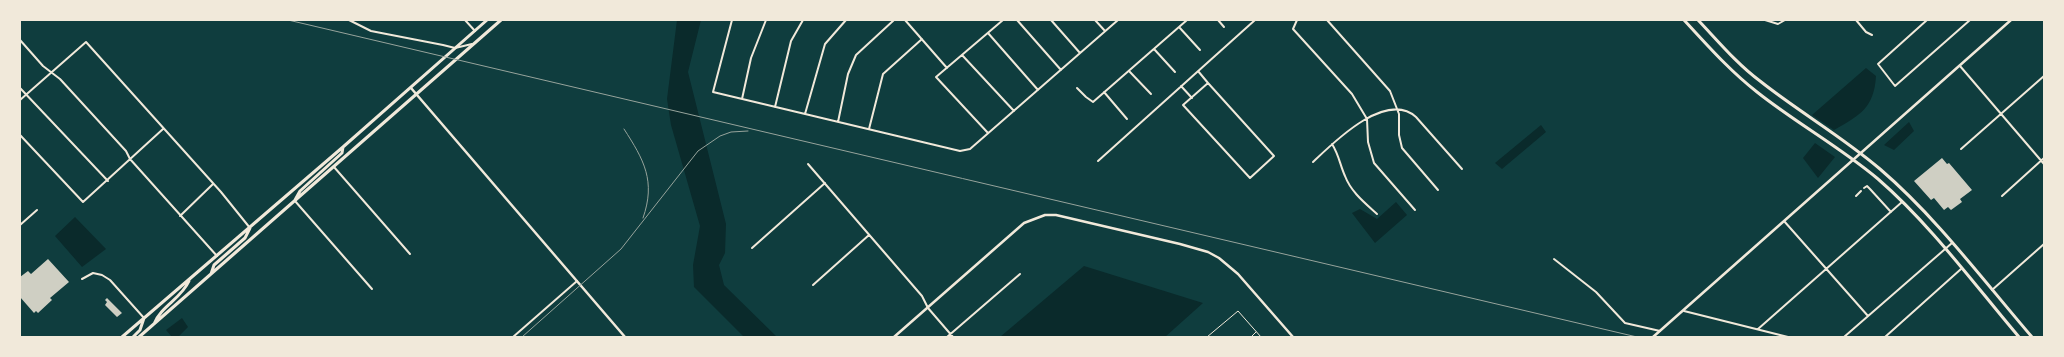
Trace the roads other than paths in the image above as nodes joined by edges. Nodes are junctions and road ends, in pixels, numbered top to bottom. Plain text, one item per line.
1 (349, 20) edge
2 (464, 20) edge
3 (487, 20) edge
4 (501, 20) edge
5 (732, 20) edge
6 (766, 20) edge
7 (803, 20) edge
8 (846, 20) edge
9 (894, 20) edge
10 (905, 20) edge
11 (1003, 20) edge
12 (1017, 20) edge
13 (1051, 20) edge
14 (1095, 20) edge
15 (1118, 20) edge
16 (1187, 20) edge
17 (1218, 20) edge
18 (1255, 20) edge
19 (1297, 20) edge
20 (1327, 20) edge
21 (1684, 20) edge
22 (1698, 20) edge
23 (1765, 20) edge
24 (1785, 20) edge
25 (1856, 20) edge
26 (1927, 20) edge
27 (1970, 20) edge
28 (2011, 20) edge
29 (1179, 27) junction
30 (1224, 27) dead end
31 (475, 31) junction
32 (1105, 31) junction
33 (988, 33) junction
34 (1872, 35) dead end
35 (922, 39) junction
36 (20, 40) edge
37 (475, 43) junction
38 (455, 48) junction
39 (1154, 49) junction
40 (1200, 50) dead end
41 (1080, 53) junction
42 (962, 55) junction
43 (1960, 66) junction
44 (947, 68) junction
45 (1061, 70) junction
46 (1129, 71) junction
47 (1198, 71) junction
48 (1175, 72) dead end
49 (51, 73) junction
50 (2044, 76) edge
51 (1208, 83) junction
52 (1181, 86) junction
53 (20, 88) edge
54 (411, 88) junction
55 (1077, 88) dead end
56 (1038, 90) junction
57 (1104, 92) junction
58 (26, 94) junction
59 (1150, 94) dead end
60 (417, 95) junction
61 (1192, 98) junction
62 (742, 99) junction
63 (20, 100) edge
64 (775, 106) junction
65 (1397, 109) junction
66 (1014, 111) junction
67 (805, 114) junction
68 (2001, 114) junction
69 (1127, 119) dead end
70 (1368, 119) junction
71 (838, 122) junction
72 (163, 128) junction
73 (869, 129) junction
74 (988, 133) junction
75 (20, 135) edge
76 (1332, 144) junction
77 (343, 147) junction
78 (1961, 149) dead end
79 (1861, 153) junction
80 (2044, 158) edge
81 (130, 159) junction
82 (1854, 160) junction
83 (1098, 161) dead end
84 (2041, 161) junction
85 (1313, 162) dead end
86 (808, 164) dead end
87 (2044, 164) edge
88 (334, 167) junction
89 (1462, 169) dead end
90 (108, 181) junction
91 (825, 183) junction
92 (213, 184) junction
93 (1864, 188) dead end
94 (1438, 190) dead end
95 (1861, 191) dead end
96 (1856, 196) dead end
97 (2002, 196) dead end
98 (295, 201) junction
99 (1902, 202) junction
100 (37, 210) dead end
101 (1415, 210) dead end
102 (1891, 212) junction
103 (1377, 214) dead end
104 (180, 216) junction
105 (1784, 220) junction
106 (20, 225) edge
107 (250, 228) junction
108 (870, 235) junction
109 (1952, 243) junction
110 (2044, 244) edge
111 (752, 248) dead end
112 (1944, 249) junction
113 (410, 254) dead end
114 (217, 256) junction
115 (1554, 259) dead end
116 (1826, 268) junction
117 (1961, 269) junction
118 (211, 274) junction
119 (1020, 274) dead end
120 (82, 279) dead end
121 (190, 279) junction
122 (577, 281) junction
123 (813, 285) dead end
124 (372, 289) dead end
125 (1992, 290) junction
126 (1984, 296) junction
127 (928, 308) junction
128 (1684, 310) junction
129 (1868, 316) junction
130 (144, 318) junction
131 (153, 326) junction
132 (1758, 329) junction
133 (1660, 331) junction
134 (1256, 332) junction
135 (950, 334) junction
136 (122, 337) edge
137 (133, 337) edge
138 (139, 337) edge
139 (513, 337) edge
140 (625, 337) edge
141 (894, 337) edge
142 (947, 337) edge
143 (953, 337) edge
144 (1207, 337) edge
145 (1251, 337) edge
146 (1261, 337) edge
147 (1294, 337) edge
148 (1653, 337) edge
149 (1788, 337) edge
150 (1844, 337) edge
151 (1885, 337) edge
152 (2019, 337) edge
153 (2032, 337) edge

1 - 38 street
2 - 31 street
3 - 31 main road
4 - 37 main road
5 - 62 street
6 - 62 street
7 - 64 street
8 - 67 street
9 - 71 street
10 - 35 street
11 - 33 street
12 - 45 street
13 - 41 street
14 - 32 street
15 - 32 street
16 - 29 street
17 - 30 street
18 - 47 street
19 - 70 street
20 - 65 street
21 - 82 main road
22 - 79 main road
23 - 24 street
25 - 34 street
26 - 27 street
28 - 43 street
29 - 39 street
29 - 40 street
31 - 38 main road
32 - 41 street
33 - 42 street
33 - 56 street
35 - 44 street
35 - 73 street
36 - 49 street
37 - 38 street
37 - 60 main road
38 - 54 main road
39 - 46 street
39 - 48 street
41 - 45 street
42 - 44 street
42 - 66 street
43 - 68 street
43 - 79 street
44 - 74 street
45 - 56 street
46 - 57 street
46 - 59 street
47 - 51 street
47 - 52 street
49 - 58 street
49 - 72 street
49 - 81 street
50 - 68 street
51 - 61 street
51 - 61 street
52 - 61 street
52 - 83 street
53 - 58 street
54 - 60 street
54 - 77 main road
55 - 57 street
56 - 66 street
57 - 69 street
58 - 63 street
58 - 90 street
60 - 88 main road
60 - 122 street
62 - 64 street
64 - 67 street
65 - 70 street
65 - 89 street
65 - 94 street
66 - 74 street
67 - 71 street
68 - 78 street
68 - 84 street
70 - 76 street
70 - 101 street
71 - 73 street
72 - 81 street
72 - 92 street
73 - 74 street
75 - 90 street
76 - 85 street
76 - 103 street
77 - 98 main road
77 - 107 main road
79 - 82 street
79 - 109 main road
80 - 84 street
81 - 90 street
81 - 104 street
82 - 99 main road
82 - 105 street
84 - 87 street
84 - 97 street
86 - 91 street
88 - 98 main road
88 - 113 street
91 - 108 street
91 - 111 street
92 - 104 street
92 - 107 street
93 - 102 street
95 - 96 street
98 - 118 main road
98 - 124 street
99 - 102 street
99 - 112 main road
100 - 106 street
102 - 116 street
104 - 114 street
105 - 116 street
105 - 128 street
107 - 114 main road
107 - 118 main road
108 - 123 street
108 - 127 street
109 - 112 street
109 - 125 main road
110 - 125 street
112 - 117 main road
112 - 129 street
114 - 121 main road
115 - 133 street
116 - 129 street
116 - 132 street
117 - 126 main road
117 - 151 street
118 - 131 main road
119 - 135 street
120 - 130 street
121 - 130 main road
121 - 131 main road
122 - 139 street
122 - 140 street
125 - 126 main road
125 - 153 main road
126 - 152 main road
127 - 135 street
127 - 141 street
127 - 147 street
128 - 132 street
128 - 133 street
129 - 150 street
130 - 136 main road
130 - 137 main road
131 - 138 main road
132 - 149 street
133 - 148 street
134 - 144 lane
134 - 145 lane
134 - 146 lane
135 - 142 street
135 - 143 street

